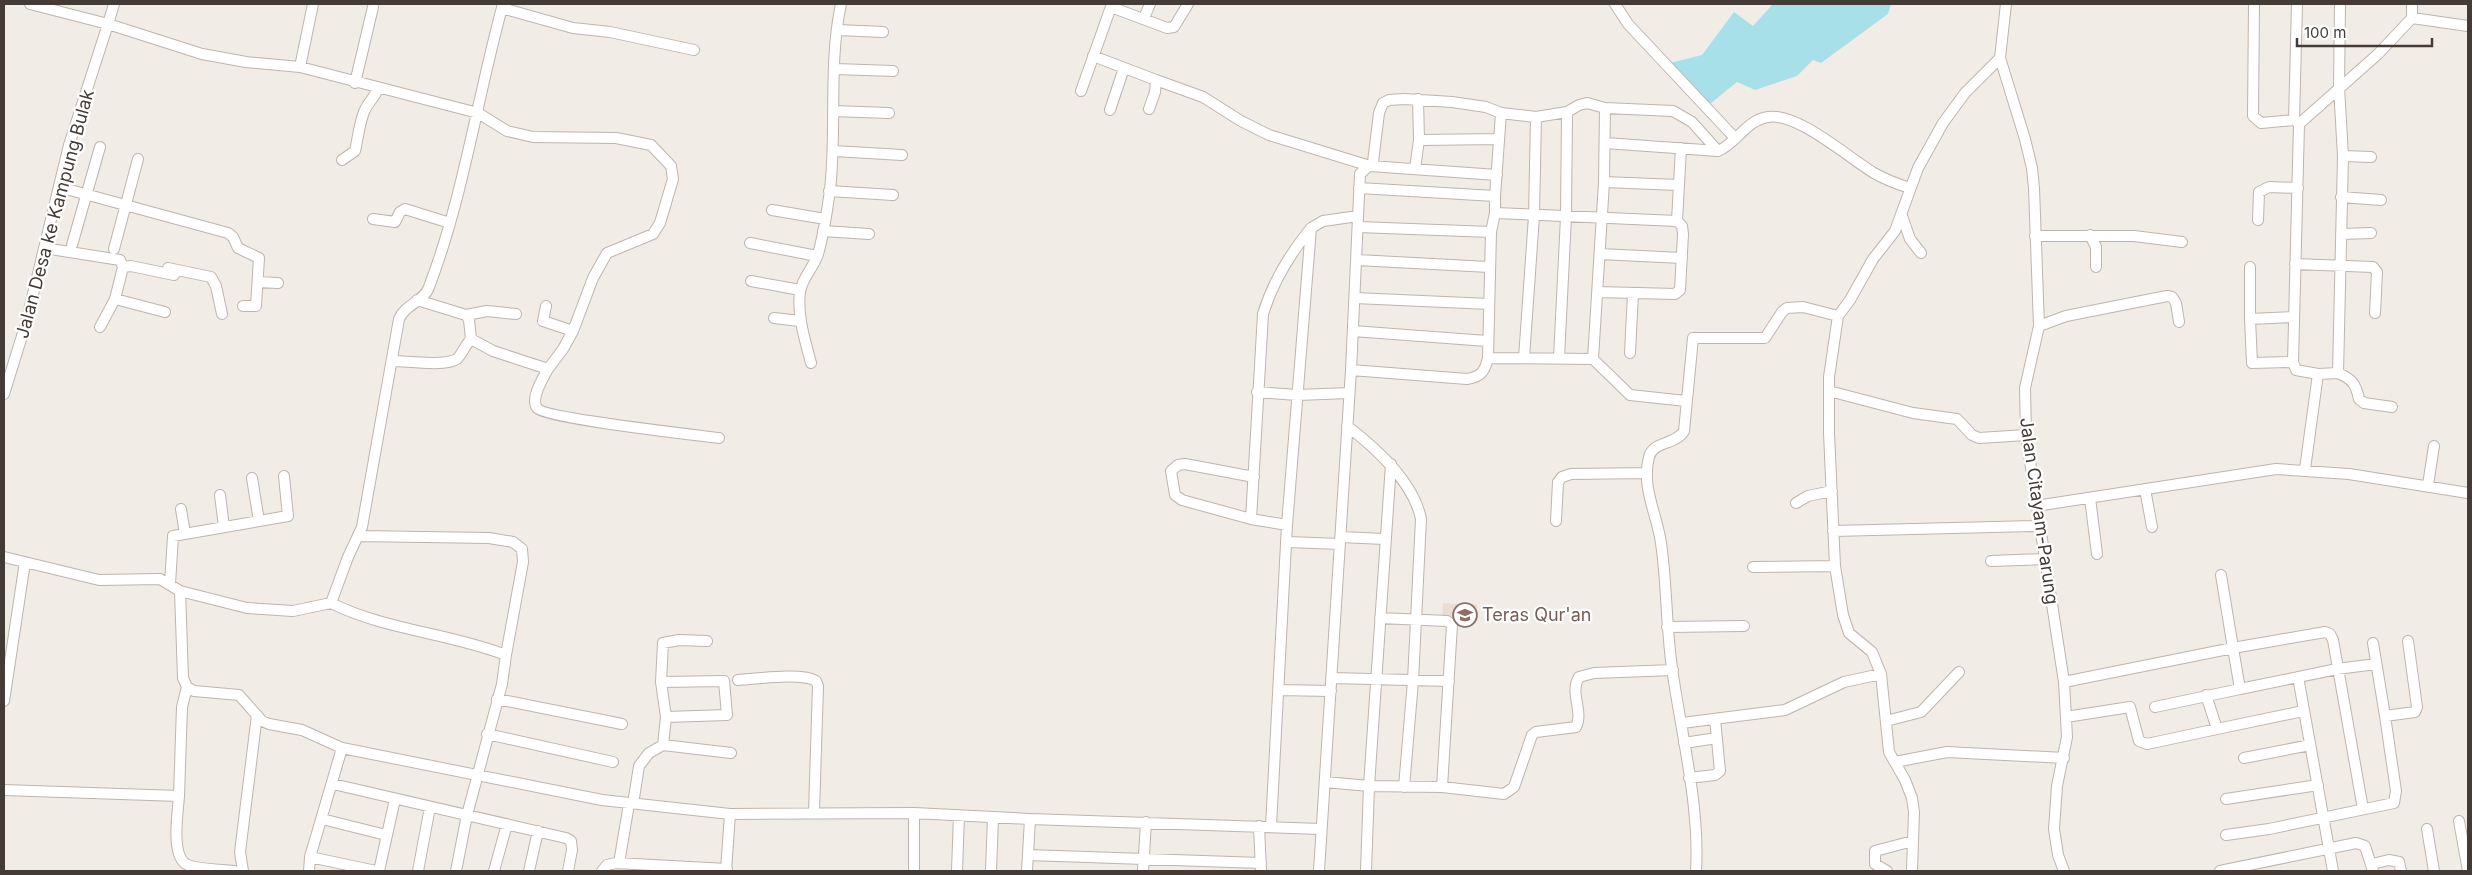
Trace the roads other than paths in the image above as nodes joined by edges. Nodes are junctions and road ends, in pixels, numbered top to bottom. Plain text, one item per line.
1 (30, 4) edge
2 (114, 4) edge
3 (313, 4) edge
4 (842, 4) edge
5 (1150, 4) edge
6 (1188, 4) edge
7 (1615, 4) edge
8 (2006, 4) edge
9 (2254, 4) edge
10 (2297, 4) edge
11 (2340, 4) edge
12 (2412, 4) edge
13 (1112, 5) edge
14 (502, 6) edge
15 (373, 7) dead end
16 (1144, 18) junction
17 (2412, 18) junction
18 (108, 24) junction
19 (2468, 26) edge
20 (838, 30) junction
21 (883, 32) dead end
22 (694, 50) dead end
23 (1093, 56) junction
24 (2000, 58) junction
25 (300, 67) junction
26 (1124, 68) junction
27 (835, 69) junction
28 (893, 72) dead end
29 (1156, 80) junction
30 (355, 83) junction
31 (2339, 87) junction
32 (378, 88) junction
33 (1081, 91) dead end
34 (1418, 99) junction
35 (1605, 108) junction
36 (1149, 109) dead end
37 (1110, 110) dead end
38 (832, 111) junction
39 (1567, 112) junction
40 (478, 113) junction
41 (889, 113) dead end
42 (1500, 113) junction
43 (1536, 117) junction
44 (2297, 122) junction
45 (1734, 137) junction
46 (1499, 139) junction
47 (1419, 140) junction
48 (1606, 143) junction
49 (100, 147) dead end
50 (1681, 148) junction
51 (834, 151) junction
52 (1718, 151) junction
53 (902, 155) dead end
54 (2343, 156) junction
55 (2371, 157) dead end
56 (138, 159) dead end
57 (342, 160) dead end
58 (1370, 166) junction
59 (1415, 169) junction
60 (1497, 175) junction
61 (1604, 182) junction
62 (1678, 185) junction
63 (58, 188) junction
64 (1359, 188) junction
65 (1910, 188) junction
66 (2298, 188) junction
67 (829, 191) junction
68 (893, 195) dead end
69 (87, 196) junction
70 (1495, 196) junction
71 (2341, 197) junction
72 (2381, 200) dead end
73 (125, 206) junction
74 (772, 210) dead end
75 (1495, 213) junction
76 (1358, 216) junction
77 (1534, 216) junction
78 (1902, 216) junction
79 (1566, 217) junction
80 (825, 218) junction
81 (373, 219) dead end
82 (1602, 219) junction
83 (2258, 220) dead end
84 (1677, 221) junction
85 (450, 223) junction
86 (1358, 227) junction
87 (1312, 228) junction
88 (823, 231) junction
89 (1491, 232) junction
90 (2371, 233) dead end
91 (869, 234) dead end
92 (2341, 234) junction
93 (2090, 235) junction
94 (2035, 236) junction
95 (2182, 242) dead end
96 (750, 243) dead end
97 (72, 245) dead end
98 (44, 248) junction
99 (114, 248) dead end
100 (1921, 253) dead end
101 (1600, 254) junction
102 (817, 256) junction
103 (1682, 258) junction
104 (1357, 260) junction
105 (121, 263) junction
106 (2295, 264) junction
107 (2340, 265) junction
108 (2250, 267) dead end
109 (1490, 268) junction
110 (2096, 268) dead end
111 (174, 275) dead end
112 (752, 281) dead end
113 (258, 282) junction
114 (278, 284) dead end
115 (800, 290) junction
116 (1598, 292) junction
117 (1633, 293) junction
118 (1355, 298) junction
119 (115, 299) junction
120 (417, 300) junction
121 (1489, 304) junction
122 (243, 306) dead end
123 (546, 306) dead end
124 (165, 312) dead end
125 (2375, 313) dead end
126 (222, 314) dead end
127 (516, 314) dead end
128 (466, 315) junction
129 (1838, 316) junction
130 (2293, 317) junction
131 (774, 318) dead end
132 (2250, 318) junction
133 (800, 321) junction
134 (2179, 322) dead end
135 (2039, 326) junction
136 (100, 327) dead end
137 (573, 331) junction
138 (1353, 331) junction
139 (470, 339) junction
140 (1487, 341) junction
141 (1630, 353) dead end
142 (1488, 358) junction
143 (1524, 358) junction
144 (1559, 358) junction
145 (1593, 359) junction
146 (393, 360) junction
147 (2293, 362) junction
148 (811, 363) dead end
149 (548, 369) junction
150 (1351, 370) junction
151 (2338, 373) junction
152 (2318, 374) junction
153 (1829, 390) junction
154 (1257, 392) junction
155 (1349, 393) junction
156 (4, 394) edge
157 (1297, 394) junction
158 (1686, 401) junction
159 (2392, 407) dead end
160 (1348, 426) junction
161 (2026, 435) junction
162 (719, 438) dead end
163 (2434, 446) dead end
164 (1391, 464) junction
165 (2305, 469) junction
166 (1646, 473) junction
167 (284, 476) dead end
168 (1254, 477) junction
169 (252, 478) dead end
170 (2428, 485) junction
171 (2145, 489) junction
172 (1832, 492) junction
173 (2468, 493) edge
174 (220, 495) dead end
175 (2090, 498) junction
176 (1796, 503) dead end
177 (2036, 506) junction
178 (181, 509) dead end
179 (1251, 519) junction
180 (259, 521) junction
181 (1556, 521) dead end
182 (1287, 525) junction
183 (2038, 526) junction
184 (224, 527) junction
185 (2152, 527) dead end
186 (1833, 532) junction
187 (185, 534) junction
188 (359, 536) junction
189 (1384, 539) junction
190 (1340, 541) junction
191 (1288, 542) junction
192 (2097, 554) dead end
193 (4, 557) edge
194 (2044, 559) junction
195 (1991, 561) dead end
196 (25, 562) junction
197 (1753, 566) dead end
198 (1835, 566) junction
199 (2222, 575) dead end
200 (170, 584) junction
201 (180, 591) junction
202 (331, 603) junction
203 (1380, 618) junction
204 (1416, 620) junction
205 (1667, 626) junction
206 (1744, 626) dead end
207 (707, 641) dead end
208 (2408, 641) dead end
209 (2373, 643) dead end
210 (2232, 648) junction
211 (506, 655) junction
212 (2376, 664) junction
213 (2337, 669) junction
214 (1672, 670) junction
215 (1959, 672) dead end
216 (1881, 674) junction
217 (2298, 677) junction
218 (1332, 678) junction
219 (738, 680) dead end
220 (1376, 680) junction
221 (1413, 681) junction
222 (1449, 681) junction
223 (661, 682) junction
224 (2064, 682) junction
225 (187, 687) junction
226 (2240, 689) junction
227 (1279, 690) junction
228 (1331, 691) junction
229 (2206, 695) junction
230 (4, 696) edge
231 (496, 699) junction
232 (2155, 707) dead end
233 (2304, 711) junction
234 (257, 715) junction
235 (2385, 716) junction
236 (666, 717) junction
237 (2066, 717) junction
238 (1715, 718) junction
239 (1886, 721) junction
240 (1682, 723) junction
241 (622, 724) dead end
242 (2217, 729) junction
243 (487, 734) junction
244 (1717, 738) junction
245 (1684, 743) junction
246 (664, 745) junction
247 (2310, 745) junction
248 (342, 748) junction
249 (732, 753) dead end
250 (2064, 758) junction
251 (2244, 758) dead end
252 (613, 762) dead end
253 (1895, 762) junction
254 (476, 775) junction
255 (1688, 778) junction
256 (1325, 782) junction
257 (333, 784) junction
258 (2318, 785) junction
259 (1369, 786) junction
260 (1404, 787) junction
261 (1442, 787) junction
262 (4, 790) edge
263 (179, 796) junction
264 (395, 799) junction
265 (2226, 799) dead end
266 (629, 804) junction
267 (430, 807) junction
268 (2363, 809) junction
269 (814, 812) junction
270 (914, 813) junction
271 (730, 814) junction
272 (466, 815) junction
273 (959, 815) junction
274 (993, 817) junction
275 (2323, 818) junction
276 (322, 819) junction
277 (1030, 819) junction
278 (2459, 821) dead end
279 (1146, 822) junction
280 (506, 824) junction
281 (1259, 826) junction
282 (1271, 826) junction
283 (1321, 828) junction
284 (2427, 829) dead end
285 (538, 831) junction
286 (386, 835) junction
287 (2226, 835) dead end
288 (1913, 841) junction
289 (2330, 850) junction
290 (1028, 855) junction
291 (310, 857) junction
292 (1144, 858) junction
293 (619, 863) junction
294 (1261, 867) edge
295 (2372, 868) edge
296 (726, 870) edge
297 (234, 871) edge
298 (243, 871) edge
299 (309, 871) edge
300 (378, 871) edge
301 (418, 871) edge
302 (456, 871) edge
303 (494, 871) edge
304 (529, 871) edge
305 (568, 871) edge
306 (602, 871) edge
307 (914, 871) edge
308 (957, 871) edge
309 (991, 871) edge
310 (1027, 871) edge
311 (1143, 871) edge
312 (1319, 871) edge
313 (1366, 871) edge
314 (1696, 871) edge
315 (1887, 871) edge
316 (1912, 871) edge
317 (2064, 871) edge
318 (2220, 871) edge
319 (2333, 871) edge
320 (2401, 871) edge
321 (2434, 871) edge
322 (2468, 871) edge

1 - 18 street
2 - 18 street, Jalan Desa ke Kampung Bulak
3 - 25 street
4 - 20 street
5 - 16 street
6 - 16 street
7 - 45 street
8 - 24 street, Jalan Citayam-Parung
9 - 44 street
10 - 44 street
11 - 31 street
12 - 17 street
13 - 16 street
13 - 23 street
14 - 22 street
14 - 40 street
15 - 30 street
17 - 19 street
17 - 31 street
18 - 25 street
18 - 63 street, Jalan Desa ke Kampung Bulak
20 - 21 street
20 - 27 street
23 - 26 street
23 - 33 street
24 - 65 street
24 - 94 street, Jalan Citayam-Parung
25 - 30 street
26 - 29 street
26 - 37 street
27 - 28 street
27 - 38 street
29 - 36 street
29 - 58 street
30 - 32 street
31 - 44 street
31 - 54 street
32 - 40 street
32 - 57 street
34 - 42 street
34 - 47 street
34 - 58 street
35 - 39 street
35 - 48 street
35 - 52 street
38 - 41 street
38 - 51 street
39 - 43 street
39 - 79 street
40 - 85 street
40 - 137 street
42 - 43 street
42 - 46 street
43 - 77 street
44 - 66 street
45 - 52 street
45 - 65 street
46 - 47 street
46 - 60 street
47 - 59 street
48 - 50 street
48 - 61 street
49 - 69 street
50 - 52 street
50 - 62 street
51 - 53 street
51 - 67 street
54 - 55 street
54 - 71 street
56 - 73 street
58 - 59 street
58 - 64 street
59 - 60 street
60 - 70 street
61 - 62 street
61 - 82 street
62 - 84 street
63 - 69 street
63 - 98 street, Jalan Desa ke Kampung Bulak
64 - 70 street
64 - 76 street
65 - 78 street
66 - 83 street
66 - 106 street
67 - 68 street
67 - 80 street
69 - 73 street
69 - 97 street
70 - 75 street
71 - 72 street
71 - 92 street
73 - 99 street
73 - 113 street
74 - 80 street
75 - 77 street
75 - 89 street
76 - 86 street
76 - 87 street
77 - 79 street
77 - 143 street
78 - 100 street
78 - 129 street
79 - 82 street
79 - 144 street
80 - 88 street
81 - 85 street
82 - 84 street
82 - 101 street
84 - 103 street
85 - 120 street
86 - 89 street
86 - 104 street
87 - 154 street
87 - 157 street
88 - 91 street
88 - 102 street
89 - 109 street
90 - 92 street
92 - 107 street
93 - 94 street
93 - 95 street
93 - 110 street
94 - 135 street, Jalan Citayam-Parung
96 - 102 street
98 - 105 street
98 - 156 street, Jalan Desa ke Kampung Bulak
101 - 103 street
101 - 116 street
102 - 115 street
103 - 117 street
104 - 109 street
104 - 118 street
105 - 111 street
105 - 119 street
105 - 126 street
106 - 107 street
106 - 130 street
107 - 125 street
107 - 151 street
108 - 132 street
109 - 121 street
112 - 115 street
113 - 114 street
113 - 122 street
115 - 133 street
116 - 117 street
116 - 145 street
117 - 141 street
118 - 121 street
118 - 138 street
119 - 124 street
119 - 136 street
120 - 128 street
120 - 146 street
121 - 140 street
123 - 137 street
127 - 128 street
128 - 139 street
129 - 153 street
129 - 158 street
130 - 132 street
130 - 147 street
131 - 133 street
132 - 147 street
133 - 148 street
134 - 135 street
135 - 161 street, Jalan Citayam-Parung
137 - 149 street
138 - 140 street
138 - 150 street
139 - 146 street
139 - 149 street
140 - 142 street
142 - 143 street
142 - 150 street
143 - 144 street
144 - 145 street
145 - 158 street
146 - 188 street
147 - 152 street
149 - 162 street
150 - 155 street
151 - 152 street
151 - 159 street
152 - 165 street
153 - 161 street
153 - 172 street
154 - 157 street
154 - 168 street
155 - 157 street
155 - 160 street
157 - 182 street
158 - 166 street
160 - 164 street
160 - 190 street
161 - 177 street, Jalan Citayam-Parung
163 - 170 street
164 - 189 street
164 - 204 street
165 - 170 street
165 - 171 street
166 - 181 street
166 - 205 street
167 - 180 street
168 - 179 street
168 - 179 street
169 - 180 street
170 - 173 street
171 - 175 street
171 - 185 street
172 - 176 street
172 - 186 street
174 - 184 street
175 - 177 street
175 - 192 street
177 - 183 street, Jalan Citayam-Parung
178 - 187 street
179 - 182 street
180 - 184 street
182 - 191 street
183 - 186 street
183 - 194 street, Jalan Citayam-Parung
184 - 187 street
186 - 198 street
187 - 200 street
188 - 202 street
188 - 211 street
189 - 190 street
189 - 203 street
190 - 191 street
190 - 218 street
191 - 227 street
193 - 196 street
194 - 195 street
194 - 224 street, Jalan Citayam-Parung
196 - 200 street
196 - 230 street
197 - 198 street
198 - 216 street
199 - 210 street
200 - 201 street
201 - 202 street
201 - 225 street
202 - 211 street
203 - 204 street
203 - 220 street
204 - 221 street
204 - 222 street
205 - 206 street
205 - 214 street
207 - 223 street
208 - 235 street
209 - 212 street
210 - 213 street
210 - 224 street
210 - 226 street
211 - 231 street
212 - 213 street
212 - 235 street
213 - 217 street
213 - 268 street
214 - 240 street
214 - 261 street
215 - 239 street
216 - 238 street
216 - 239 street
217 - 226 street
217 - 233 street
218 - 220 street
218 - 228 street
219 - 269 street
220 - 221 street
220 - 259 street
221 - 222 street
221 - 260 street
222 - 261 street
223 - 236 street
223 - 236 street
224 - 237 street, Jalan Citayam-Parung
225 - 234 street
225 - 263 street
226 - 229 street
227 - 228 street
227 - 282 street
228 - 256 street
229 - 232 street
229 - 242 street
231 - 241 street
231 - 243 street
233 - 242 street
233 - 247 street
234 - 248 street
234 - 298 street
235 - 268 street
236 - 246 street
237 - 242 street
237 - 250 street, Jalan Citayam-Parung
238 - 240 street
238 - 244 street
239 - 253 street
240 - 245 street
243 - 252 street
243 - 254 street
244 - 245 street
244 - 255 street
245 - 255 street
246 - 249 street
246 - 266 street
247 - 251 street
247 - 258 street
248 - 254 street
248 - 257 street
250 - 253 street
250 - 317 street, Jalan Citayam-Parung
253 - 288 street
254 - 266 street
254 - 272 street
255 - 314 street
256 - 259 street
256 - 283 street
257 - 264 street
257 - 276 street
258 - 265 street
258 - 275 street
259 - 260 street
259 - 313 street
260 - 261 street
262 - 263 street
263 - 297 street
264 - 267 street
264 - 286 street
266 - 271 street
266 - 293 street
267 - 272 street
267 - 301 street
268 - 275 street
269 - 270 street
269 - 271 street
270 - 273 street
270 - 307 street
271 - 296 street
272 - 280 street
272 - 302 street
273 - 274 street
273 - 308 street
274 - 277 street
274 - 309 street
275 - 287 street
275 - 289 street
276 - 286 street
276 - 291 street
277 - 279 street
277 - 290 street
278 - 322 street
279 - 281 street
279 - 292 street
280 - 285 street
280 - 303 street
281 - 282 street
281 - 294 street
282 - 283 street
283 - 312 street
284 - 321 street
285 - 304 street
285 - 305 street
286 - 300 street
288 - 315 street
288 - 316 street
289 - 295 street
289 - 318 street
289 - 319 street
290 - 292 street
290 - 310 street
291 - 299 street
291 - 300 street
292 - 294 street
292 - 311 street
293 - 296 street
293 - 306 street
295 - 320 street

